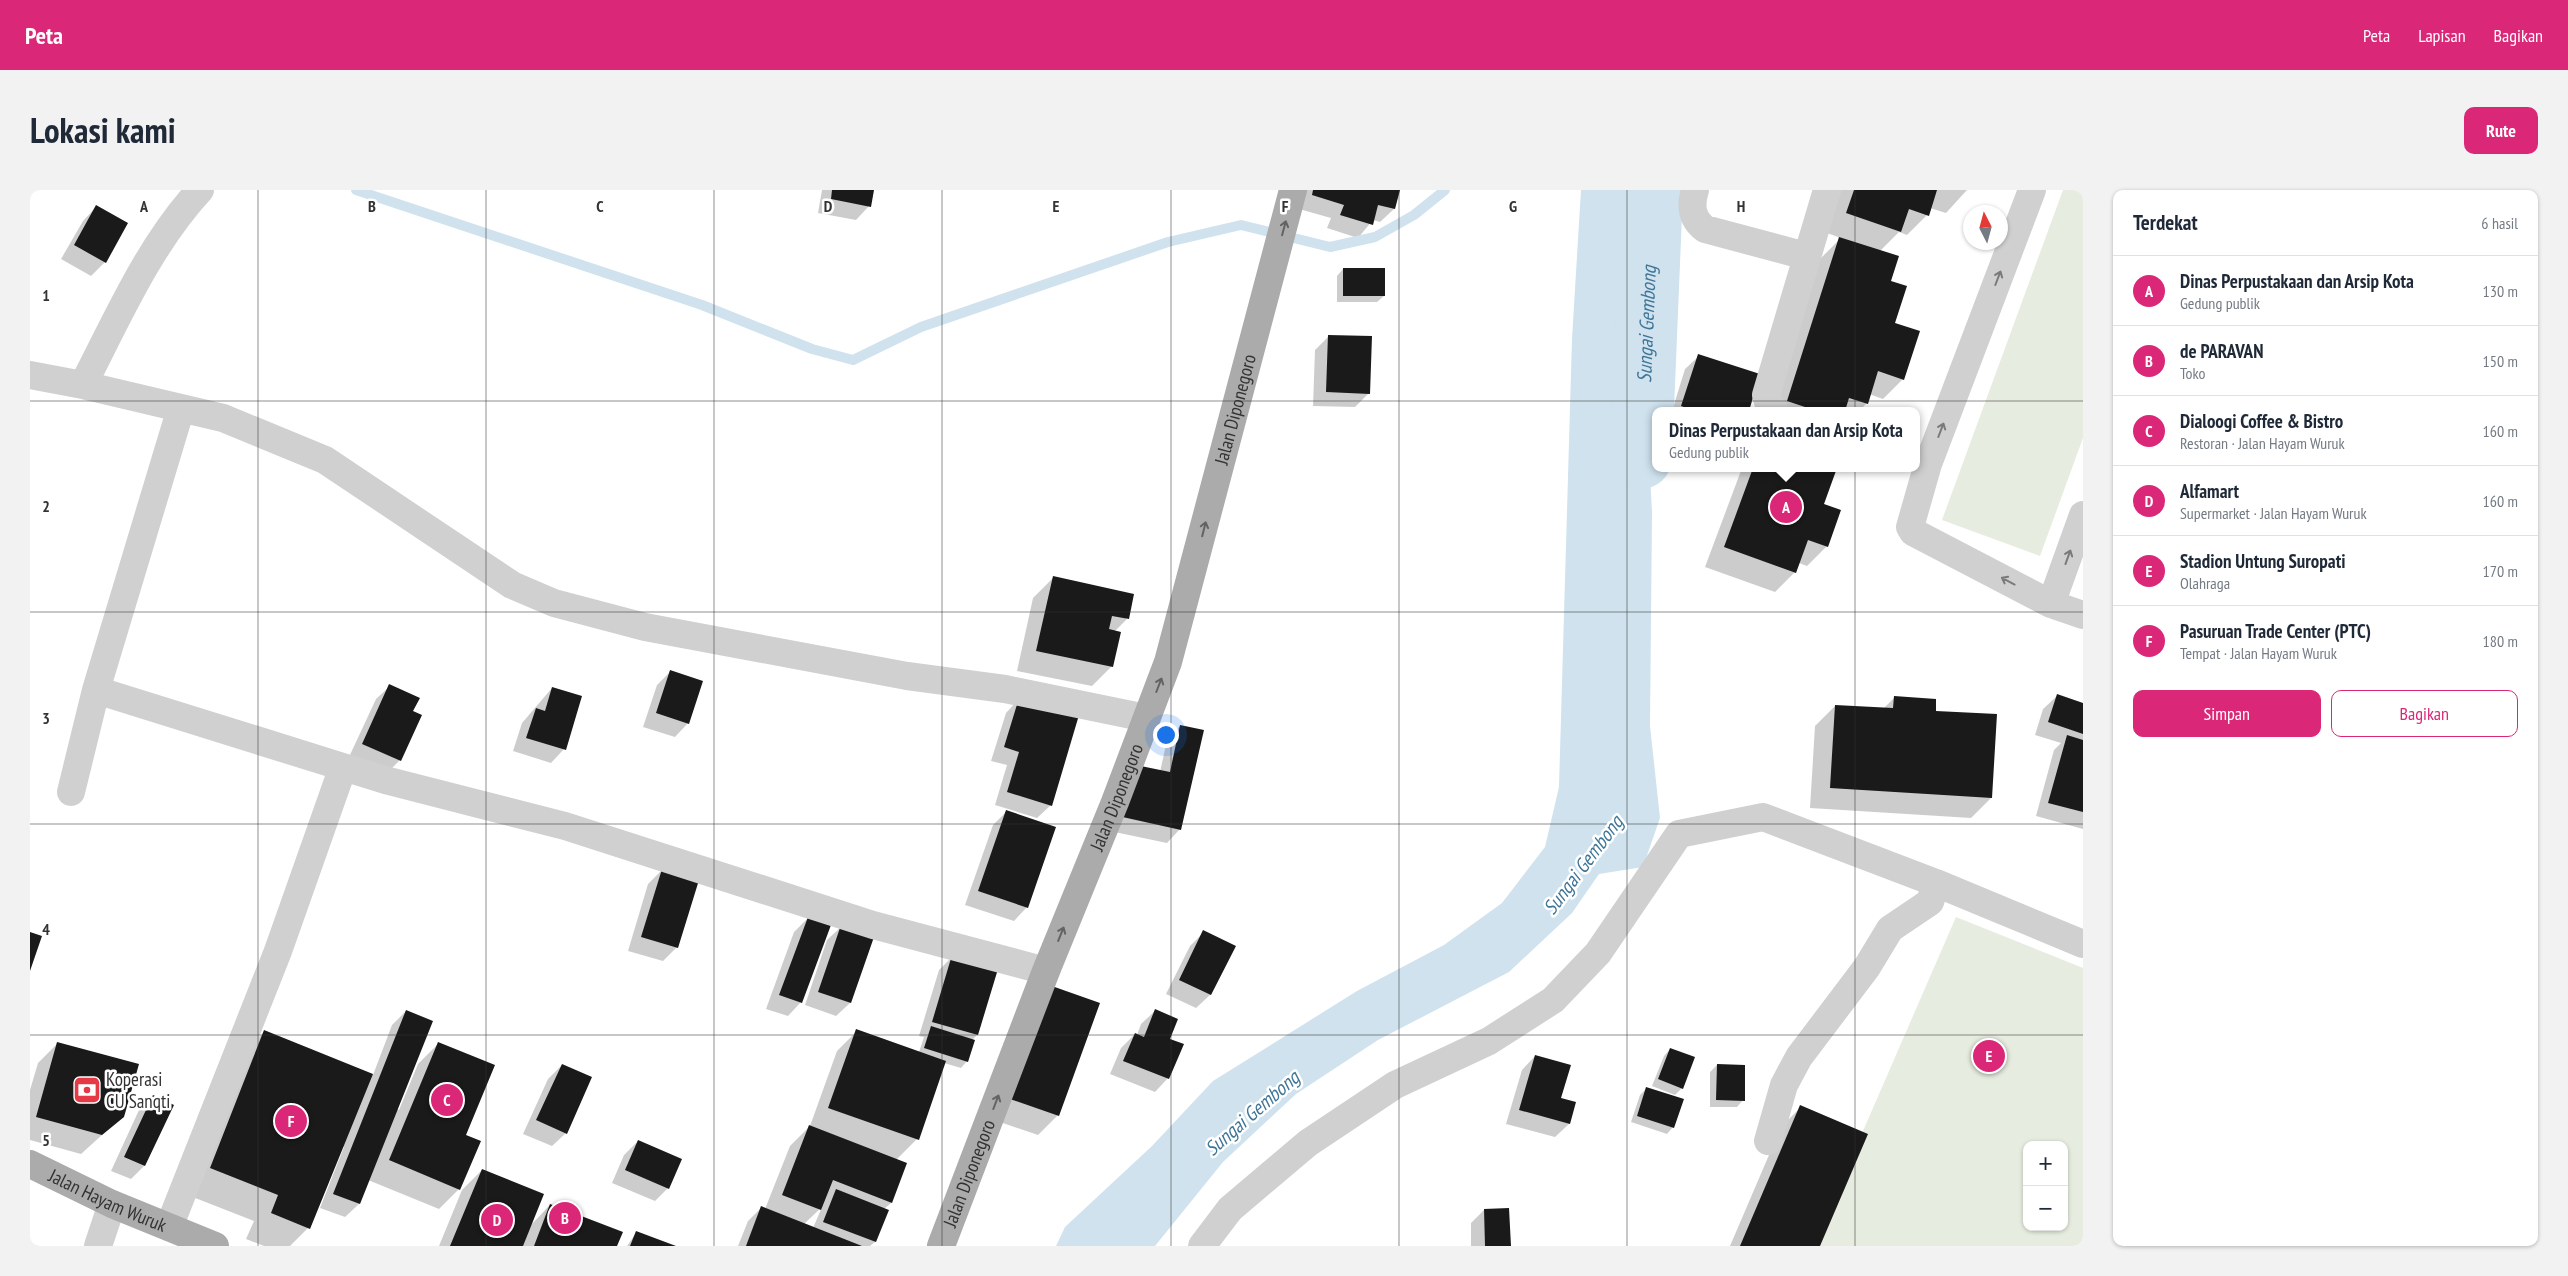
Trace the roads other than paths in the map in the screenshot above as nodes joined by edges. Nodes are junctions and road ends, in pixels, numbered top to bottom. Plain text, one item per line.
1 (200, 190) edge
2 (1695, 190) edge
3 (1826, 190) edge
4 (2032, 190) edge
5 (1293, 191) edge
6 (1806, 256) junction
7 (30, 375) edge
8 (83, 385) junction
9 (1771, 407) edge
10 (181, 408) junction
11 (1922, 462) edge
12 (2083, 515) edge
13 (2051, 604) junction
14 (2083, 614) edge
15 (96, 690) junction
16 (1146, 718) junction
17 (343, 767) junction
18 (71, 792) dead end
19 (1936, 883) junction
20 (2083, 944) edge
21 (1046, 971) junction
22 (1768, 1140) dead end
23 (30, 1164) edge
24 (112, 1204) junction
25 (169, 1227) junction
26 (98, 1246) edge
27 (216, 1246) edge
28 (941, 1246) edge
29 (1202, 1246) edge

1 - 8 street
2 - 6 street
3 - 6 street
11 -> 4 street
16 -> 5 main road, Jalan Diponegoro
6 - 9 street
7 - 8 street
8 - 10 street
10 - 15 street
10 - 16 street
13 -> 11 street
13 -> 12 street
13 - 14 street
15 - 17 street
15 - 18 street
21 -> 16 main road, Jalan Diponegoro
17 - 21 street
17 - 25 street
19 - 20 street
19 - 22 street
19 - 29 street
28 -> 21 main road, Jalan Diponegoro
23 - 24 main road, Jalan Hayam Wuruk
24 - 25 main road, Jalan Hayam Wuruk
24 - 26 street
25 - 27 main road, Jalan Hayam Wuruk

